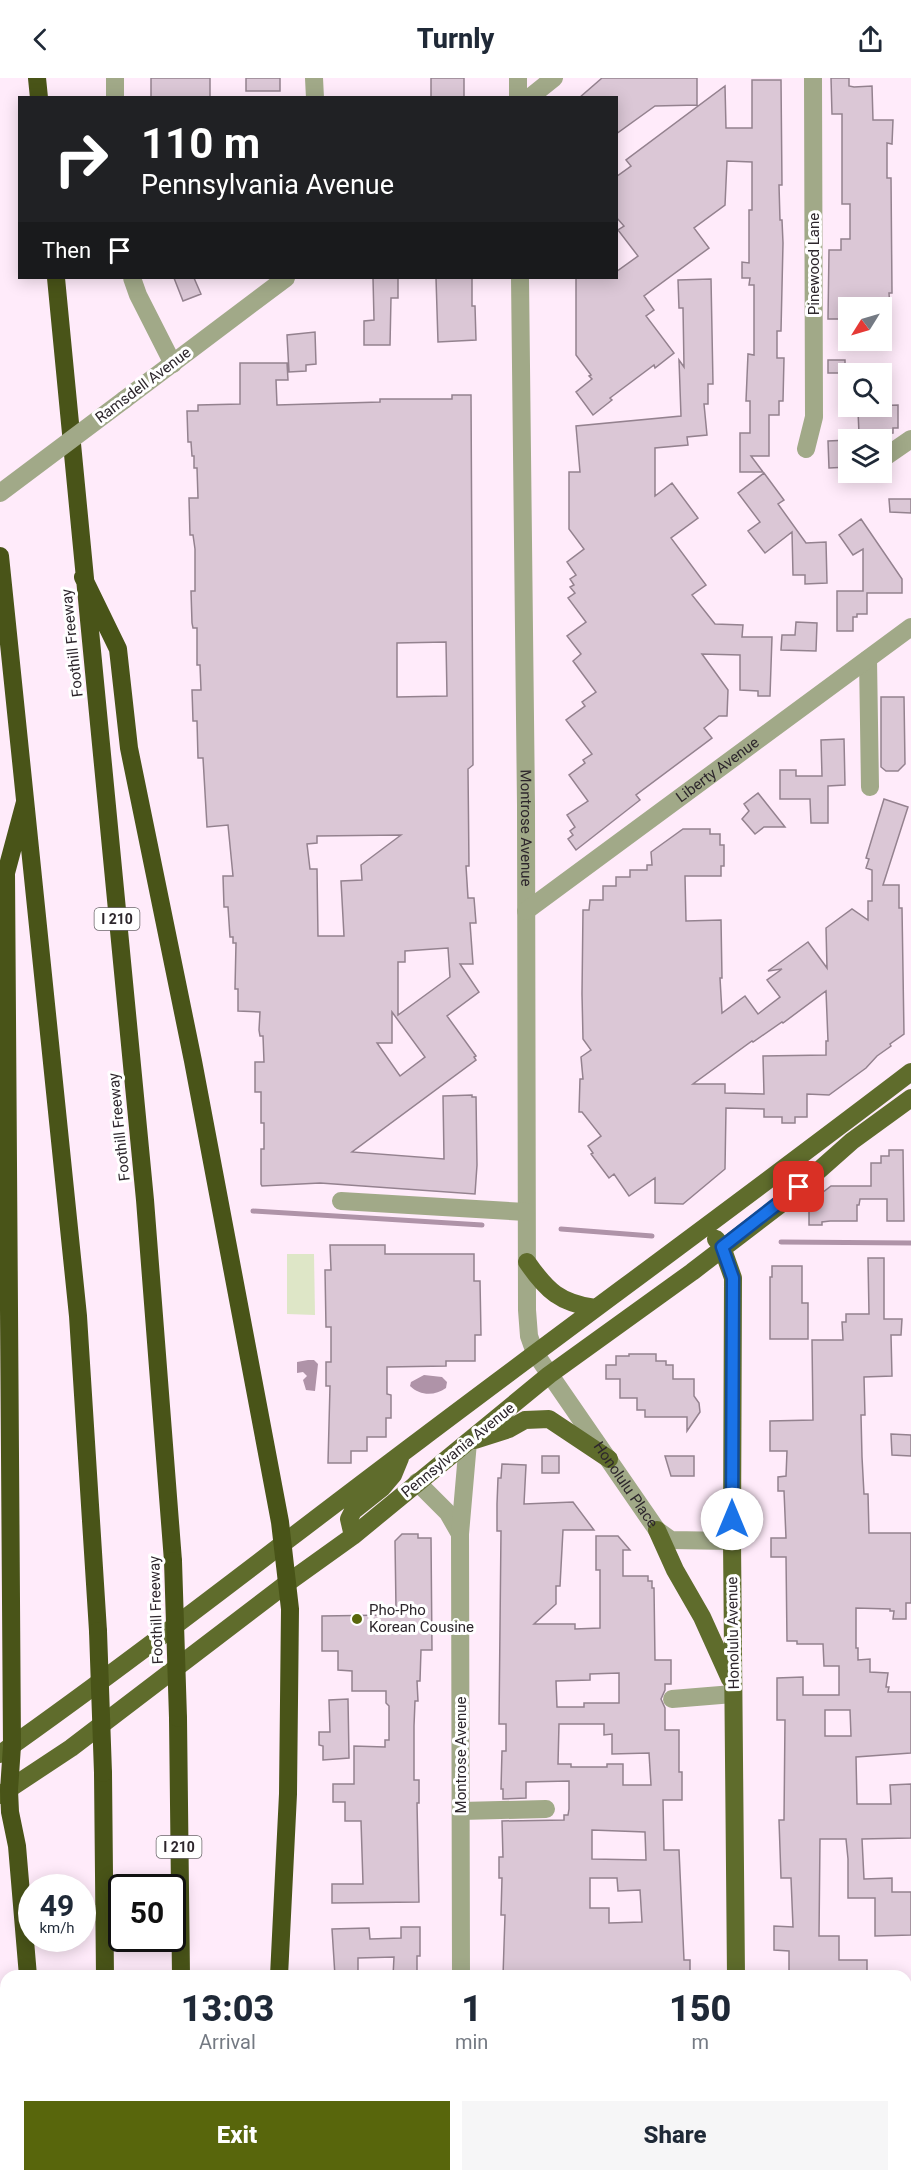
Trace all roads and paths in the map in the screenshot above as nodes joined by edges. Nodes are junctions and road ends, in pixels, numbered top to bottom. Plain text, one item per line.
1 (37, 78) edge
2 (115, 78) edge
3 (314, 78) edge
4 (518, 78) edge
5 (554, 78) edge
6 (813, 78) edge
7 (39, 96) edge
8 (116, 96) edge
9 (315, 96) edge
10 (518, 96) edge
11 (532, 96) edge
12 (56, 279) edge
13 (132, 279) edge
14 (285, 279) edge
15 (520, 279) edge
16 (173, 364) junction
17 (911, 439) edge
18 (806, 448) dead end
19 (892, 452) edge
20 (0, 493) edge
21 (0, 556) edge
22 (83, 577) junction
23 (911, 627) edge
24 (868, 659) junction
25 (870, 787) dead end
26 (26, 802) junction
27 (526, 911) junction
28 (911, 1072) edge
29 (911, 1098) edge
30 (341, 1201) dead end
31 (526, 1212) junction
32 (706, 1226) junction
33 (722, 1247) junction
34 (527, 1262) junction
35 (595, 1308) junction
36 (535, 1353) junction
37 (549, 1375) junction
38 (468, 1442) junction
39 (402, 1453) junction
40 (609, 1459) junction
41 (417, 1482) junction
42 (657, 1530) junction
43 (460, 1534) junction
44 (353, 1536) junction
45 (732, 1541) junction
46 (283, 1545) junction
47 (286, 1584) junction
48 (733, 1690) junction
49 (672, 1699) dead end
50 (6, 1750) edge
51 (5, 1792) edge
52 (546, 1809) dead end
53 (461, 1811) junction
54 (27, 1970) edge
55 (105, 1970) edge
56 (180, 1970) edge
57 (279, 1970) edge
58 (461, 1970) edge
59 (736, 1970) edge

1 - 7 highway
2 - 8 street
3 - 9 street
4 - 10 street
5 - 11 street
6 - 18 street, Pinewood Lane
12 - 22 highway, Foothill Freeway / I 210
13 - 16 street
14 - 16 street, Ramsdell Avenue
15 - 27 street, Montrose Avenue
16 - 20 street, Ramsdell Avenue, bridge
17 - 19 street
21 - 26 highway
22 - 46 highway
22 - 56 highway, Foothill Freeway / I 210, bridge
23 - 24 street, Liberty Avenue
24 - 25 street
24 - 27 street, Liberty Avenue
26 - 50 highway
26 - 55 highway, bridge
27 - 31 street, Montrose Avenue
28 - 32 main road, Pennsylvania Avenue
29 - 33 main road, Pennsylvania Avenue
30 - 31 street
31 - 34 street, Montrose Avenue
32 - 33 main road, Honolulu Avenue
32 - 35 main road, Pennsylvania Avenue
33 - 37 main road, Pennsylvania Avenue
33 - 45 main road, Honolulu Avenue
34 - 35 main road
34 - 36 street, Montrose Avenue
35 - 36 main road, Pennsylvania Avenue
36 - 37 street, Montrose Avenue
36 - 39 main road, Pennsylvania Avenue
37 - 38 main road, Pennsylvania Avenue
37 - 40 street, Honolulu Place
38 - 40 main road
38 - 41 main road, Pennsylvania Avenue
38 - 43 street, Montrose Avenue
39 - 44 main road
39 - 46 main road, Pennsylvania Avenue
40 - 42 street, Honolulu Place
41 - 43 street
41 - 44 main road, Pennsylvania Avenue
42 - 45 street, Honolulu Place
42 - 48 main road
43 - 53 street, Montrose Avenue
44 - 47 main road, Pennsylvania Avenue
45 - 48 main road, Honolulu Avenue
46 - 47 highway
46 - 50 main road, Pennsylvania Avenue
47 - 51 main road, Pennsylvania Avenue
47 - 57 highway
48 - 49 street
48 - 59 main road, Honolulu Avenue
50 - 51 highway
51 - 54 highway
52 - 53 street
53 - 58 street, Montrose Avenue

